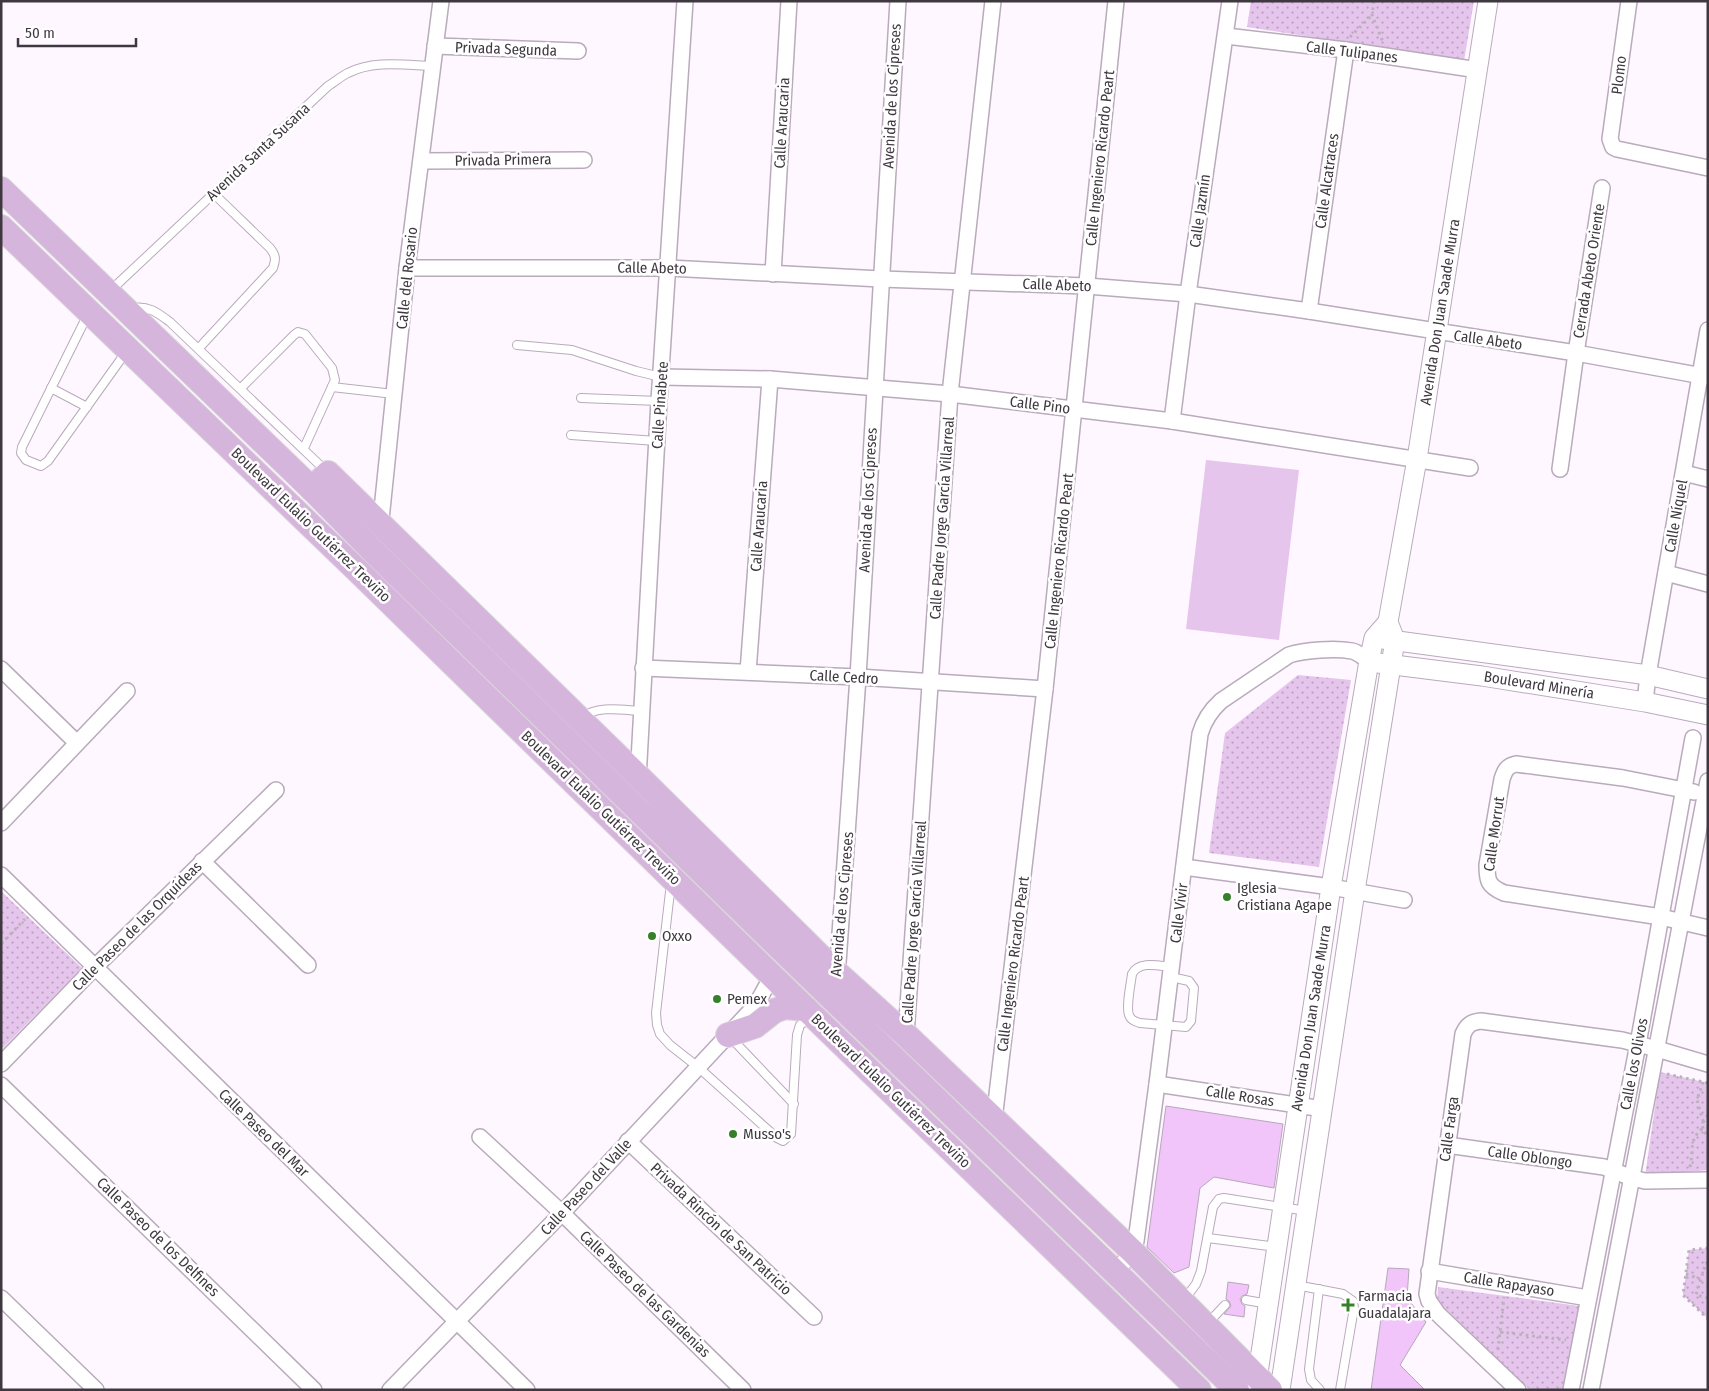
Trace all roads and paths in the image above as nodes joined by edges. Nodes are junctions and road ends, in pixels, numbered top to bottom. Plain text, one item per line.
1 (441, 1) edge
2 (685, 1) edge
3 (789, 1) edge
4 (898, 1) edge
5 (993, 1) edge
6 (1116, 1) edge
7 (1230, 1) edge
8 (1374, 1) edge
9 (1488, 1) edge
10 (1628, 1) edge
11 (1372, 15) junction
12 (1226, 36) junction
13 (435, 46) junction
14 (1341, 50) junction
15 (578, 51) dead end
16 (1388, 56) junction
17 (432, 66) junction
18 (1478, 70) junction
19 (584, 160) dead end
20 (421, 161) junction
21 (1708, 168) edge
22 (1602, 188) dead end
23 (1, 189) edge
24 (214, 194) junction
25 (1, 227) edge
26 (407, 268) junction
27 (669, 268) junction
28 (773, 274) junction
29 (881, 279) junction
30 (961, 282) junction
31 (1087, 286) junction
32 (108, 292) junction
33 (1188, 294) junction
34 (126, 310) junction
35 (89, 312) junction
36 (1309, 312) junction
37 (1708, 330) edge
38 (1437, 332) junction
39 (517, 345) dead end
40 (198, 348) junction
41 (128, 349) junction
42 (1576, 353) junction
43 (1704, 376) edge
44 (661, 377) junction
45 (770, 379) junction
46 (332, 387) junction
47 (875, 387) junction
48 (51, 388) junction
49 (241, 388) junction
50 (394, 394) junction
51 (950, 394) junction
52 (581, 398) dead end
53 (659, 401) junction
54 (87, 407) junction
55 (1075, 409) junction
56 (1172, 421) junction
57 (571, 435) dead end
58 (657, 442) junction
59 (304, 448) junction
60 (1417, 460) junction
61 (1470, 468) dead end
62 (1560, 469) dead end
63 (1684, 473) junction
64 (1708, 479) edge
65 (320, 481) junction
66 (380, 525) junction
67 (376, 555) junction
68 (1666, 573) junction
69 (1708, 584) edge
70 (1388, 622) junction
71 (1374, 638) junction
72 (1395, 640) junction
73 (1362, 656) junction
74 (1391, 665) junction
75 (643, 668) junction
76 (1, 669) edge
77 (748, 672) junction
78 (1648, 675) junction
79 (858, 678) junction
80 (930, 682) junction
81 (1045, 688) junction
82 (1708, 689) edge
83 (127, 691) dead end
84 (1644, 702) junction
85 (641, 711) junction
86 (1708, 715) edge
87 (580, 719) junction
88 (1693, 738) dead end
89 (77, 743) junction
90 (638, 776) junction
91 (276, 790) dead end
92 (1684, 790) junction
93 (1707, 790) edge
94 (637, 808) junction
95 (1, 823) edge
96 (202, 861) junction
97 (1184, 867) junction
98 (1, 875) edge
99 (672, 878) junction
100 (1331, 887) junction
101 (1355, 891) junction
102 (1404, 900) dead end
103 (36, 909) junction
104 (1661, 917) junction
105 (749, 918) junction
106 (1681, 921) junction
107 (1708, 928) edge
108 (1, 944) edge
109 (308, 965) dead end
110 (95, 967) junction
111 (1171, 972) junction
112 (838, 974) junction
113 (772, 976) junction
114 (831, 998) junction
115 (810, 1013) junction
116 (1165, 1025) junction
117 (728, 1035) junction
118 (906, 1035) junction
119 (1638, 1044) junction
120 (1657, 1049) junction
121 (1, 1064) edge
122 (1708, 1064) edge
123 (698, 1067) junction
124 (1660, 1072) dead end
125 (1703, 1082) junction
126 (1708, 1083) edge
127 (1157, 1084) junction
128 (1, 1085) edge
129 (794, 1104) junction
130 (1298, 1105) junction
131 (1323, 1109) junction
132 (1708, 1115) edge
133 (994, 1120) junction
134 (1703, 1121) junction
135 (1702, 1128) junction
136 (1708, 1135) edge
137 (480, 1137) dead end
138 (628, 1142) junction
139 (1447, 1145) junction
140 (1613, 1170) junction
141 (1687, 1172) dead end
142 (1632, 1178) junction
143 (1708, 1180) edge
144 (1283, 1206) junction
145 (1308, 1211) junction
146 (562, 1213) junction
147 (1208, 1238) junction
148 (1277, 1247) junction
149 (1708, 1248) edge
150 (1132, 1251) junction
151 (1708, 1264) edge
152 (1429, 1271) junction
153 (1116, 1273) junction
154 (1686, 1274) junction
155 (1700, 1280) junction
156 (1296, 1285) junction
157 (1319, 1289) junction
158 (1495, 1295) dead end
159 (1504, 1296) junction
160 (1514, 1297) dead end
161 (1, 1298) edge
162 (1588, 1298) junction
163 (1708, 1298) edge
164 (1246, 1300) dead end
165 (1182, 1302) junction
166 (1268, 1304) junction
167 (1225, 1305) dead end
168 (814, 1317) dead end
169 (1708, 1319) edge
170 (456, 1321) junction
171 (1206, 1326) junction
172 (1500, 1332) junction
173 (1574, 1341) dead end
174 (1497, 1358) dead end
175 (1261, 1385) edge
176 (96, 1390) edge
177 (314, 1390) edge
178 (390, 1390) edge
179 (527, 1390) edge
180 (743, 1390) edge
181 (1199, 1390) edge
182 (1237, 1390) edge
183 (1280, 1390) edge
184 (1320, 1390) edge
185 (1340, 1390) edge
186 (1518, 1390) edge
187 (1571, 1390) edge
188 (1591, 1390) edge

1 - 13 street, Calle del Rosario
2 - 27 street, Calle Pinabete
3 - 28 street, Calle Araucaria
4 - 29 street, Avenida de los Cipreses
5 - 30 street, Calle Padre Jorge García Villarreal
6 - 31 street, Calle Ingeniero Ricardo Peart
7 - 12 street, Calle Jazmín
8 - 11 path
9 - 18 street, Avenida Don Juan Saade Murra
10 - 21 street, Plomo
11 - 14 path
11 - 16 path
12 - 14 street, Calle Tulipanes
12 - 33 street, Calle Jazmín
13 - 15 street, Privada Segunda
13 - 17 street, Calle del Rosario
14 - 16 street, Calle Tulipanes
14 - 36 street, Calle Alcatraces
16 - 18 street, Calle Tulipanes
17 - 20 street, Calle del Rosario
17 - 24 lane, Avenida Santa Susana
18 - 38 street, Avenida Don Juan Saade Murra
19 - 20 street, Privada Primera
20 - 26 street, Calle del Rosario
22 - 42 street, Cerrada Abeto Oriente
23 - 32 main road, Boulevard Eulalio Gutiérrez Treviño
24 - 32 lane, Avenida Santa Susana
24 - 40 lane
25 - 35 main road, Boulevard Eulalio Gutiérrez Treviño
26 - 27 street, Calle Abeto
26 - 50 street, Calle del Rosario
27 - 28 street, Calle Abeto
27 - 44 street, Calle Pinabete
28 - 29 street, Calle Abeto
29 - 30 street, Calle Abeto
29 - 47 street, Avenida de los Cipreses
30 - 31 street, Calle Abeto
30 - 51 street, Calle Padre Jorge García Villarreal
31 - 33 street, Calle Abeto
31 - 55 street, Calle Ingeniero Ricardo Peart
32 - 34 main road, Boulevard Eulalio Gutiérrez Treviño
33 - 36 street, Calle Abeto
33 - 56 street, Calle Jazmín
34 - 40 lane
34 - 65 main road, Boulevard Eulalio Gutiérrez Treviño
35 - 41 main road, Boulevard Eulalio Gutiérrez Treviño
35 - 48 lane
36 - 38 street, Calle Abeto
37 - 43 street, Calle Níquel
38 - 42 street, Calle Abeto
38 - 60 street, Avenida Don Juan Saade Murra
39 - 44 lane
40 - 49 lane
41 - 54 lane
41 - 99 main road, Boulevard Eulalio Gutiérrez Treviño
42 - 43 street, Calle Abeto
42 - 62 street, Cerrada Abeto Oriente
43 - 63 street, Calle Níquel
44 - 45 street, Calle Pino
44 - 53 street, Calle Pinabete
45 - 47 street, Calle Pino
45 - 77 street, Calle Araucaria
46 - 49 lane
46 - 50 lane
46 - 59 lane
47 - 51 street, Calle Pino
47 - 79 street, Avenida de los Cipreses
48 - 54 lane
48 - 54 lane
49 - 59 lane
50 - 66 street, Calle del Rosario
51 - 55 street, Calle Pino
51 - 80 street, Calle Padre Jorge García Villarreal
52 - 53 lane
53 - 58 street, Calle Pinabete
55 - 56 street, Calle Pino
55 - 81 street, Calle Ingeniero Ricardo Peart
56 - 60 street, Calle Pino
57 - 58 lane
58 - 75 street, Calle Pinabete
59 - 65 lane
60 - 61 street, Calle Pino
60 - 70 street, Avenida Don Juan Saade Murra
63 - 64 street
63 - 68 street, Calle Níquel
65 - 66 main road, Boulevard Eulalio Gutiérrez Treviño
65 - 67 main road, Boulevard Eulalio Gutiérrez Treviño
66 - 67 street, Calle del Rosario
66 - 87 main road, Boulevard Eulalio Gutiérrez Treviño
67 - 94 main road, Boulevard Eulalio Gutiérrez Treviño
68 - 69 street
68 - 78 street, Calle Níquel
70 - 71 street, Avenida Don Juan Saade Murra
70 - 72 street
71 - 72 street, Boulevard Minería
71 - 73 street, Avenida Don Juan Saade Murra
72 - 74 street, Avenida Don Juan Saade Murra
72 - 78 street, Boulevard Minería
73 - 74 street, Boulevard Minería
73 - 97 street, Calle Vivir
73 - 100 street, Avenida Don Juan Saade Murra
74 - 84 street, Boulevard Minería
74 - 101 street, Avenida Don Juan Saade Murra
75 - 77 street, Calle Cedro
75 - 85 street, Calle Pinabete
76 - 89 street
77 - 79 street, Calle Cedro
78 - 82 street, Boulevard Minería
78 - 84 street, Calle Níquel
79 - 80 street, Calle Cedro
79 - 112 street, Avenida de los Cipreses
80 - 81 street, Calle Cedro
80 - 118 street, Calle Padre Jorge García Villarreal
81 - 133 street, Calle Ingeniero Ricardo Peart
83 - 89 street
84 - 86 street, Boulevard Minería
85 - 87 lane
85 - 90 street, Calle Pinabete
87 - 90 main road, Boulevard Eulalio Gutiérrez Treviño
88 - 92 street, Calle los Olivos
89 - 95 street
90 - 94 street, Calle Pinabete
90 - 112 main road, Boulevard Eulalio Gutiérrez Treviño
91 - 96 street, Calle Paseo de las Orquídeas
92 - 93 street
92 - 104 street, Calle los Olivos
92 - 104 street, Calle Morrut
93 - 106 street, Calle los Olivos
94 - 105 main road, Boulevard Eulalio Gutiérrez Treviño
96 - 109 street
96 - 110 street, Calle Paseo de las Orquídeas
97 - 100 street
97 - 111 street, Calle Vivir
98 - 103 street, Calle Paseo del Mar
99 - 113 main road, Boulevard Eulalio Gutiérrez Treviño
99 - 123 lane
100 - 101 street
100 - 130 street, Avenida Don Juan Saade Murra
101 - 102 street
101 - 131 street, Avenida Don Juan Saade Murra
103 - 108 path
103 - 110 street, Calle Paseo del Mar
104 - 106 street, Calle Morrut
104 - 119 street, Calle los Olivos
105 - 113 main road
105 - 114 main road, Boulevard Eulalio Gutiérrez Treviño
106 - 107 street, Calle Morrut
106 - 120 street, Calle los Olivos
110 - 121 street, Calle Paseo de las Orquídeas
110 - 170 street, Calle Paseo del Mar
111 - 116 street, Calle Vivir
111 - 116 lane
111 - 116 lane
112 - 114 street, Avenida de los Cipreses
112 - 118 main road, Boulevard Eulalio Gutiérrez Treviño
113 - 115 main road, Boulevard Eulalio Gutiérrez Treviño
113 - 117 street, Calle Paseo del Valle
114 - 153 main road, Boulevard Eulalio Gutiérrez Treviño
115 - 117 main road
115 - 129 lane
115 - 181 main road, Boulevard Eulalio Gutiérrez Treviño
116 - 127 street, Calle Vivir
117 - 123 street, Calle Paseo del Valle
117 - 129 lane
118 - 133 main road, Boulevard Eulalio Gutiérrez Treviño
119 - 120 street, Calle Farga
119 - 139 street, Calle Farga
119 - 140 street, Calle los Olivos
120 - 122 street, Calle Farga
120 - 142 street, Calle los Olivos
123 - 129 lane
123 - 138 street, Calle Paseo del Valle
124 - 125 path
125 - 126 path
125 - 134 path
127 - 130 street, Calle Rosas
127 - 150 street, Calle Vivir
128 - 177 street, Calle Paseo de los Delfines
130 - 131 street, Calle Rosas
130 - 144 street, Avenida Don Juan Saade Murra
131 - 145 street, Avenida Don Juan Saade Murra
132 - 134 path
133 - 150 main road, Boulevard Eulalio Gutiérrez Treviño
134 - 135 path
135 - 136 path
135 - 141 path
137 - 146 street, Calle Paseo de las Gardenias
138 - 146 street, Calle Paseo del Valle
138 - 168 street, Privada Rincón de San Patricio
139 - 140 street, Calle Oblongo
139 - 152 street, Calle Farga
140 - 142 street, Calle Oblongo
140 - 162 street, Calle los Olivos
142 - 143 street, Calle Oblongo
142 - 188 street, Calle los Olivos
144 - 145 lane
144 - 147 lane
144 - 148 street, Avenida Don Juan Saade Murra
145 - 156 street, Avenida Don Juan Saade Murra
146 - 170 street, Calle Paseo del Valle
146 - 180 street, Calle Paseo de las Gardenias
147 - 148 lane
147 - 165 lane
148 - 166 street, Avenida Don Juan Saade Murra
149 - 154 path
150 - 153 street, Calle Vivir
150 - 165 main road, Boulevard Eulalio Gutiérrez Treviño
151 - 155 path
152 - 162 street, Calle Rapayaso
152 - 186 street, Calle Farga
153 - 182 main road, Boulevard Eulalio Gutiérrez Treviño
154 - 155 path
154 - 169 path
155 - 163 path
156 - 157 lane
156 - 183 street, Avenida Don Juan Saade Murra
157 - 184 lane
157 - 185 lane
158 - 159 path
159 - 160 path
159 - 172 path
161 - 176 street
162 - 187 street, Calle los Olivos
164 - 166 lane
165 - 171 main road, Boulevard Eulalio Gutiérrez Treviño
166 - 175 street, Avenida Don Juan Saade Murra
167 - 171 lane
170 - 178 street, Calle Paseo del Valle
170 - 179 street, Calle Paseo del Mar
171 - 175 main road, Boulevard Eulalio Gutiérrez Treviño
172 - 173 path
172 - 174 path

